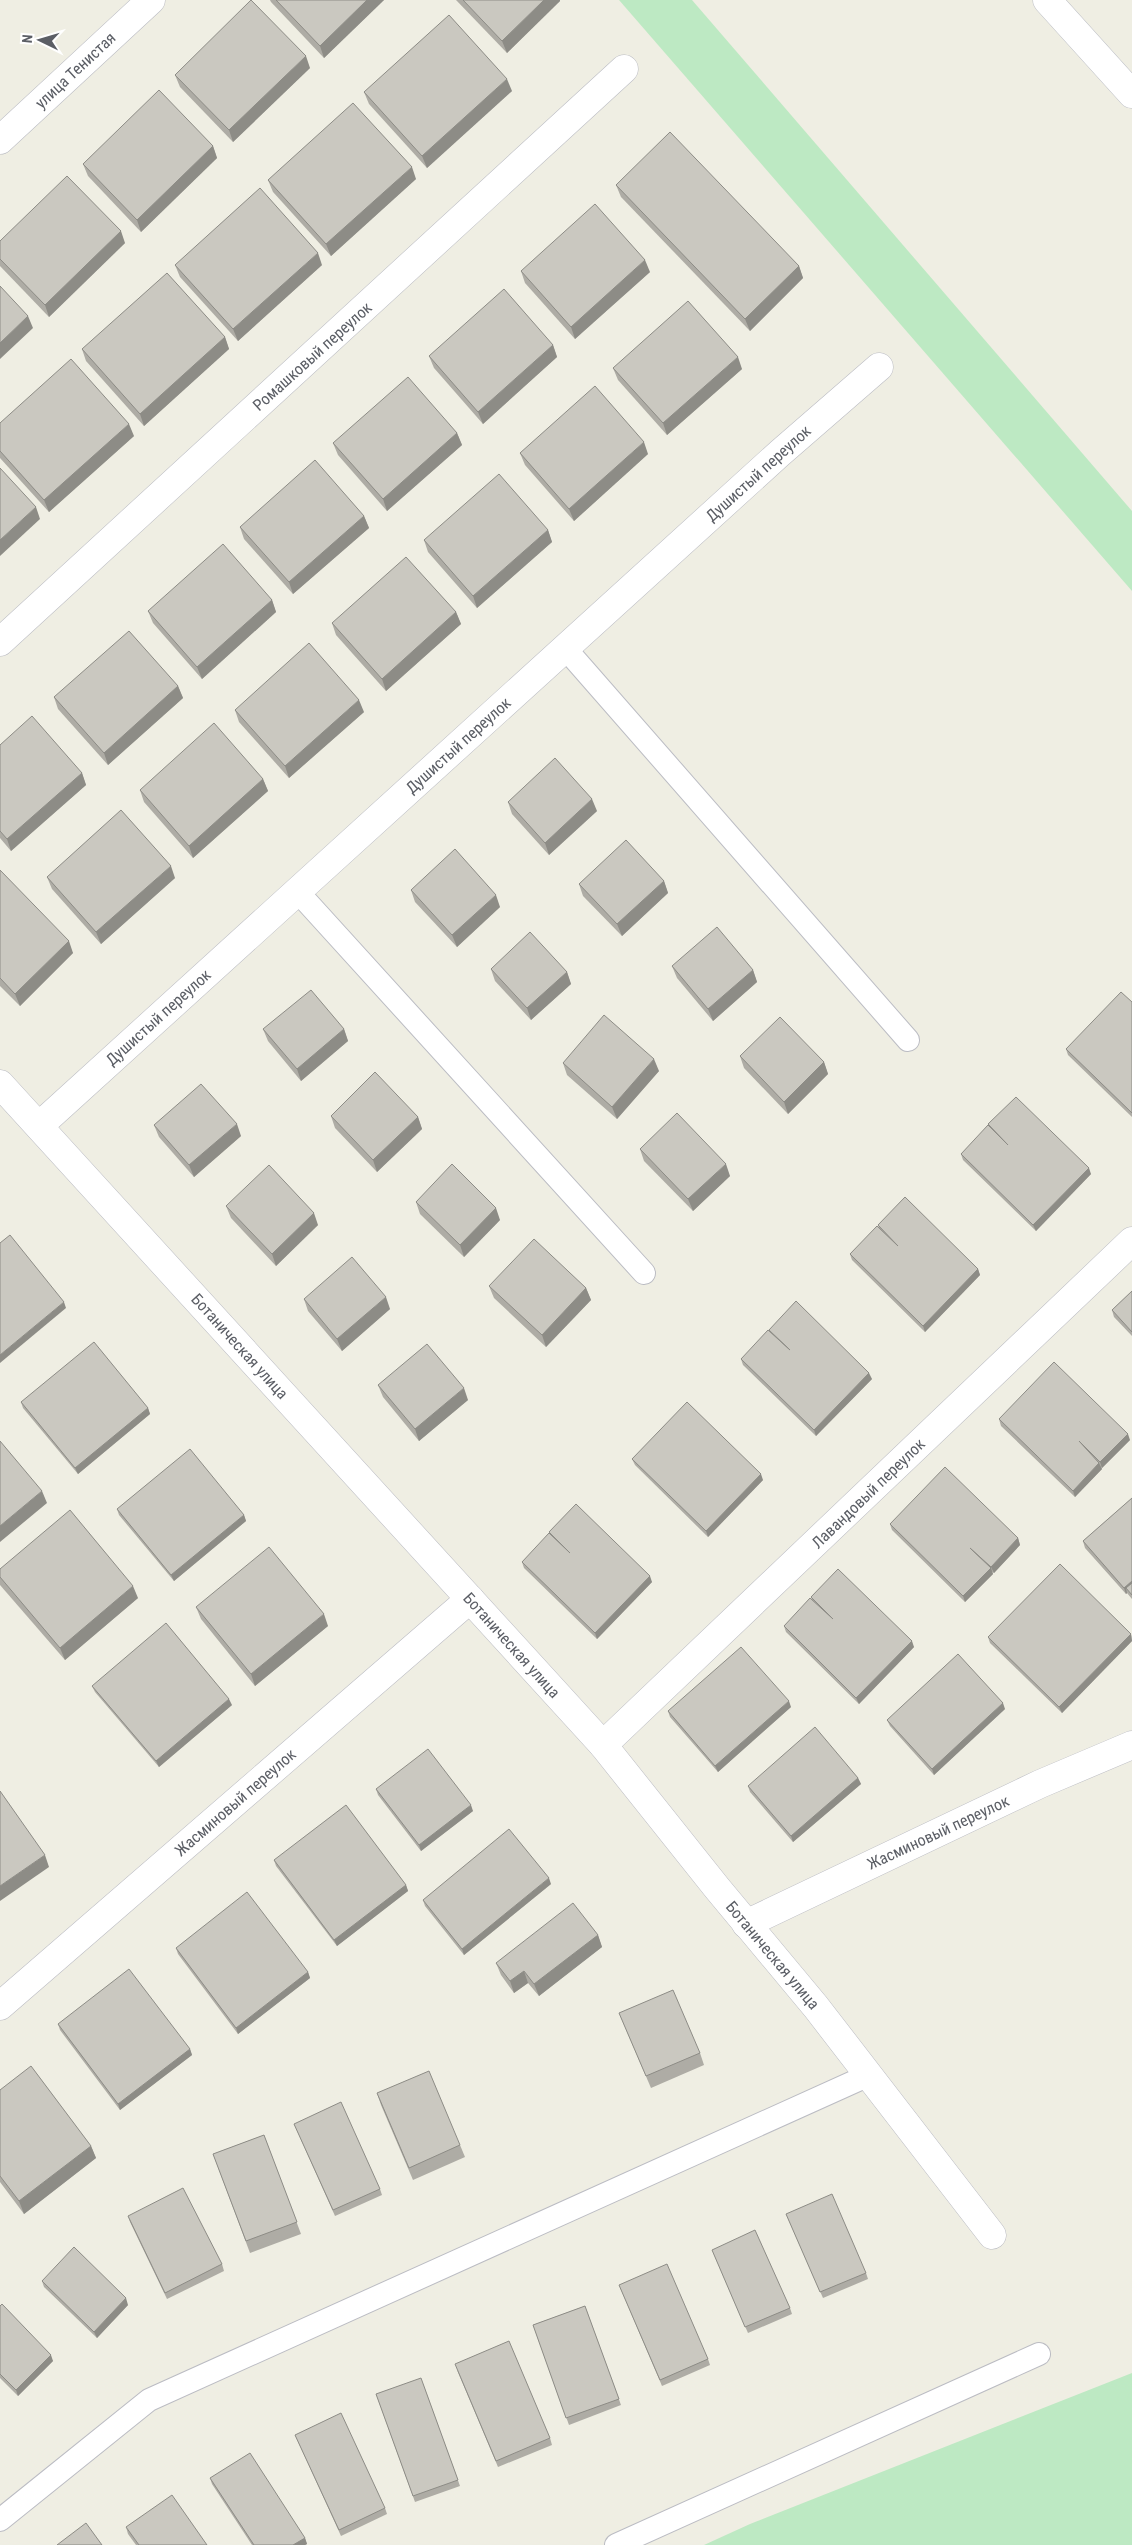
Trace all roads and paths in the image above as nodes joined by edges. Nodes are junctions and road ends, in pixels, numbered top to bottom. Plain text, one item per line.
1 (151, 0) edge
2 (1047, 0) edge
3 (624, 69) dead end
4 (1132, 94) edge
5 (0, 140) edge
6 (879, 366) dead end
7 (0, 642) edge
8 (565, 648) junction
9 (297, 890) junction
10 (908, 1040) dead end
11 (0, 1084) edge
12 (39, 1126) junction
13 (1132, 1241) edge
14 (644, 1273) dead end
15 (470, 1599) junction
16 (603, 1745) junction
17 (1132, 1745) edge
18 (746, 1924) junction
19 (1, 2003) edge
20 (869, 2075) junction
21 (992, 2235) dead end
22 (1039, 2354) dead end
23 (0, 2520) edge
24 (616, 2545) edge

1 - 5 street, улица Тенистая
2 - 4 street
3 - 7 street, Ромашковый переулок
6 - 8 street, Душистый переулок
8 - 9 street, Душистый переулок
8 - 10 lane
9 - 12 street, Душистый переулок
9 - 14 lane
11 - 12 street, Ботаническая улица
12 - 15 street, Ботаническая улица
13 - 16 street, Лавандовый переулок
15 - 16 street, Ботаническая улица
15 - 19 street, Жасминовый переулок
16 - 18 street, Ботаническая улица
17 - 18 street, Жасминовый переулок
18 - 20 street, Ботаническая улица
20 - 21 street, Ботаническая улица
20 - 23 lane
22 - 24 lane

